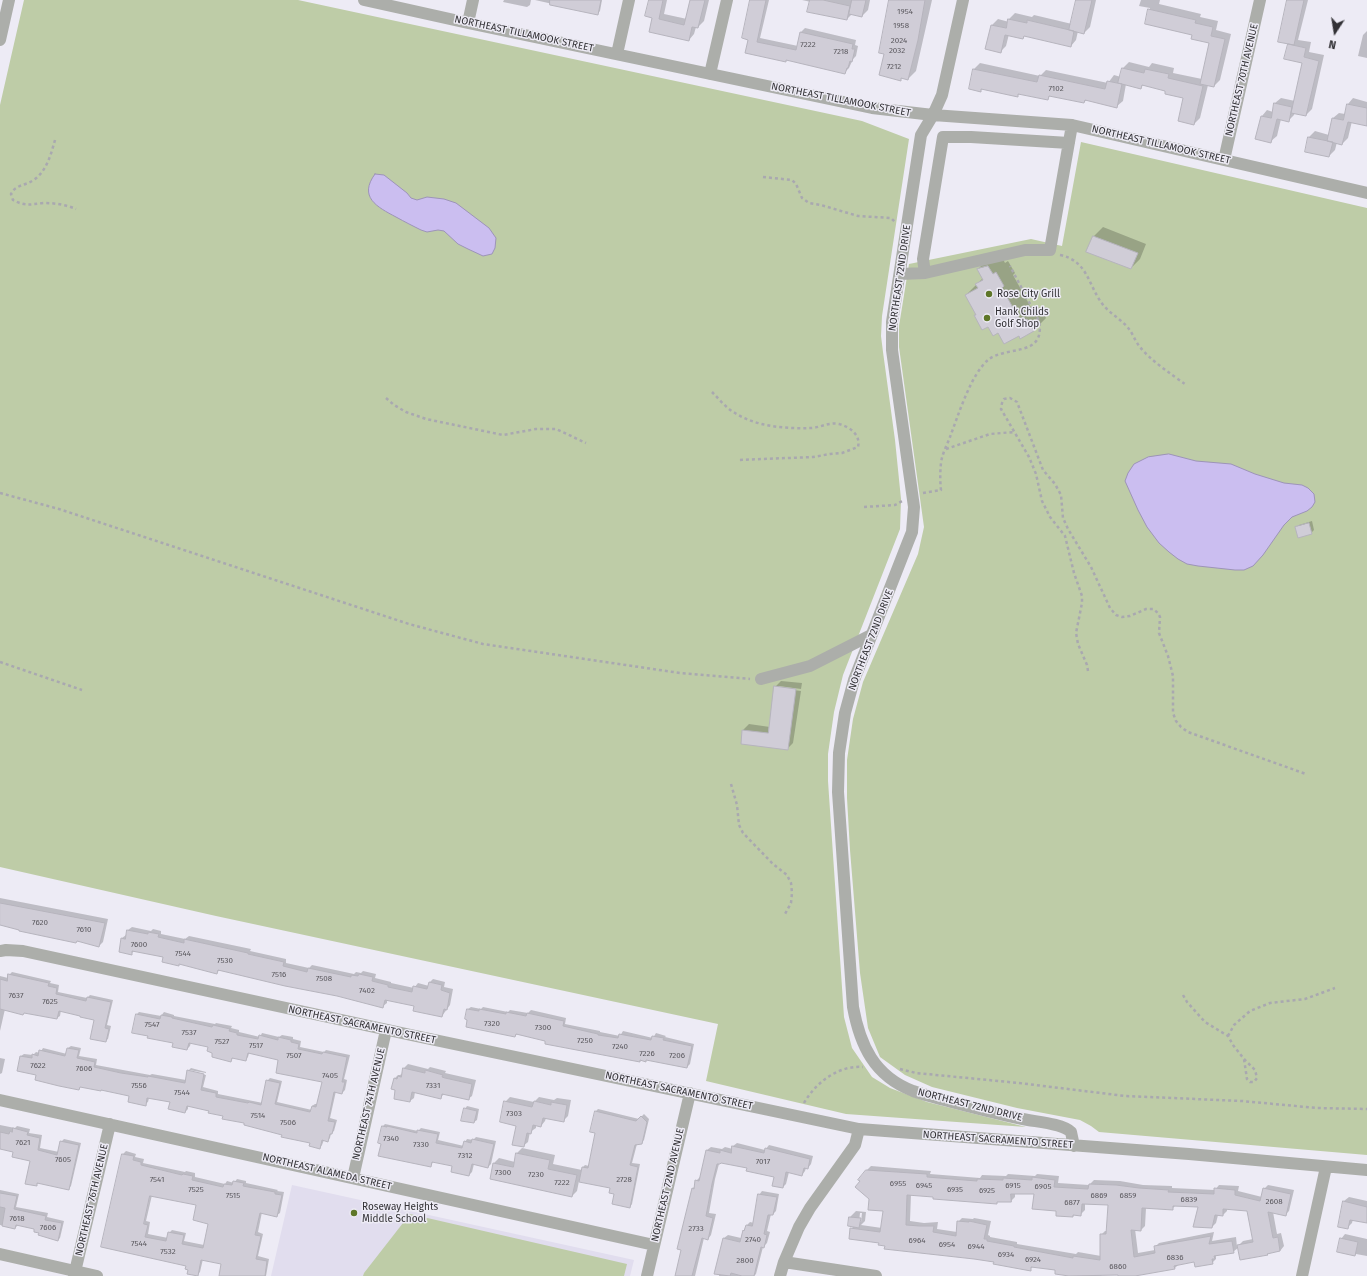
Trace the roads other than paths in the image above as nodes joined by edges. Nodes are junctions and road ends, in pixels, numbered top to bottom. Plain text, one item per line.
1 (9, 0) edge
2 (364, 0) edge
3 (473, 0) edge
4 (629, 0) edge
5 (727, 0) edge
6 (963, 0) edge
7 (1260, 0) edge
8 (468, 23) junction
9 (0, 40) edge
10 (617, 54) junction
11 (710, 74) junction
12 (933, 115) junction
13 (1072, 125) junction
14 (1069, 143) junction
15 (1224, 160) junction
16 (1367, 192) edge
17 (925, 273) junction
18 (900, 274) junction
19 (872, 635) junction
20 (761, 679) road end
21 (0, 951) edge
22 (386, 1030) junction
23 (690, 1093) junction
24 (0, 1100) edge
25 (110, 1124) junction
26 (859, 1129) junction
27 (1074, 1146) junction
28 (1326, 1167) junction
29 (1367, 1170) edge
30 (353, 1178) junction
31 (654, 1245) junction
32 (0, 1254) edge
33 (784, 1262) junction
34 (75, 1274) edge
35 (97, 1276) edge
36 (647, 1276) edge
37 (780, 1276) edge
38 (876, 1276) edge
39 (1302, 1276) edge

1 - 9 street
2 - 8 street, NORTHEAST TILLAMOOK STREET
3 - 8 street
4 - 10 street
5 - 11 street
6 - 12 street
7 - 15 street, NORTHEAST 70TH AVENUE
8 - 10 street, NORTHEAST TILLAMOOK STREET
10 - 11 street, NORTHEAST TILLAMOOK STREET
11 - 12 street, NORTHEAST TILLAMOOK STREET
12 - 13 street, NORTHEAST TILLAMOOK STREET
12 - 18 street, NORTHEAST 72ND DRIVE
13 - 14 street
13 - 15 street, NORTHEAST TILLAMOOK STREET
14 - 17 street
14 - 17 street
15 - 16 street, NORTHEAST TILLAMOOK STREET
17 - 18 street
18 - 19 street, NORTHEAST 72ND DRIVE
19 - 20 street
19 - 27 street, NORTHEAST 72ND DRIVE
21 - 22 street, NORTHEAST SACRAMENTO STREET
22 - 23 street, NORTHEAST SACRAMENTO STREET
22 - 30 street, NORTHEAST 74TH AVENUE
23 - 26 street, NORTHEAST SACRAMENTO STREET
23 - 31 street, NORTHEAST 72ND AVENUE
24 - 25 street, NORTHEAST ALAMEDA STREET
25 - 30 street, NORTHEAST ALAMEDA STREET
25 - 34 street, NORTHEAST 76TH AVENUE
26 - 27 street, NORTHEAST SACRAMENTO STREET
26 - 33 street
27 - 28 street, NORTHEAST SACRAMENTO STREET
28 - 29 street, NORTHEAST SACRAMENTO STREET
28 - 39 street
30 - 31 street, NORTHEAST ALAMEDA STREET
31 - 36 street, NORTHEAST 72ND AVENUE
32 - 34 street
33 - 37 street
33 - 38 street
34 - 35 street

